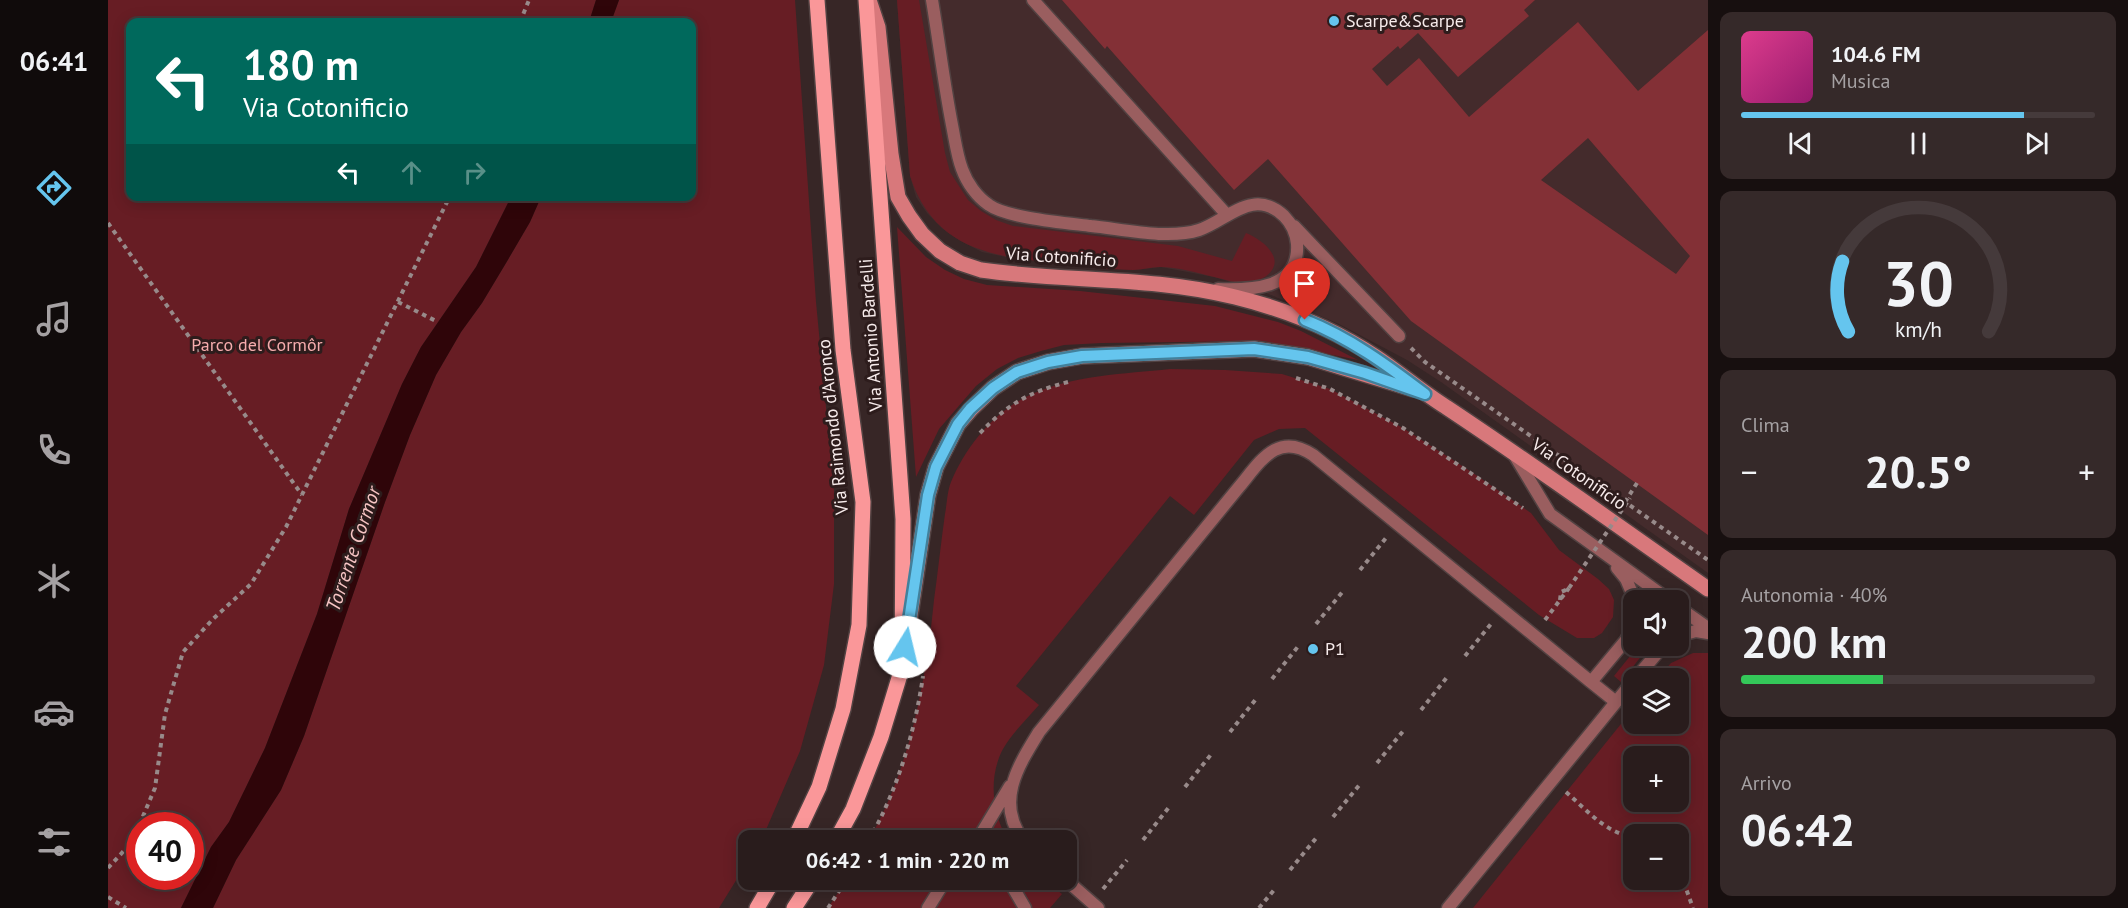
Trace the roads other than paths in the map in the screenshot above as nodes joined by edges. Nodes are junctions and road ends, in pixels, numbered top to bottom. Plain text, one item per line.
1 (817, 0) edge
2 (868, 0) edge
3 (932, 0) edge
4 (1033, 0) edge
5 (1227, 215) junction
6 (1288, 219) junction
7 (1188, 288) junction
8 (1399, 336) road end
9 (1425, 394) junction
10 (1512, 452) junction
11 (1604, 553) junction
12 (1708, 589) edge
13 (1631, 590) edge
14 (1655, 590) edge
15 (1689, 615) edge
16 (1708, 630) edge
17 (1689, 633) edge
18 (1623, 644) edge
19 (1655, 656) edge
20 (902, 668) junction
21 (1644, 668) edge
22 (1591, 682) junction
23 (1623, 694) edge
24 (1616, 702) junction
25 (1011, 784) junction
26 (799, 830) edge
27 (841, 830) edge
28 (983, 830) edge
29 (1018, 830) edge
30 (768, 890) edge
31 (806, 890) edge
32 (939, 890) edge
33 (1014, 890) edge
34 (1077, 890) edge
35 (757, 908) edge
36 (794, 908) edge
37 (928, 908) edge
38 (1025, 908) edge
39 (1098, 908) edge
40 (1448, 908) edge

1 - 26 main road, Via Raimondo d'Aronco
2 - 7 street, Via Cotonificio
2 - 20 main road, Via Antonio Bardelli
3 - 5 lane
4 - 5 lane
5 - 6 lane
6 - 7 lane
6 - 8 lane
7 - 9 street, Via Cotonificio
9 - 10 street, Via Cotonificio
9 - 20 street, Via Cotonificio
10 - 11 lane
10 - 12 street, Via Cotonificio
11 - 13 lane
11 - 14 lane
15 - 16 lane
16 - 17 lane
18 - 22 lane
19 - 21 lane
20 - 27 main road
22 - 24 lane
22 - 25 lane
23 - 24 lane
24 - 40 lane
25 - 28 lane
25 - 29 lane
30 - 35 main road
31 - 36 main road
32 - 37 lane
33 - 38 lane
34 - 39 lane

